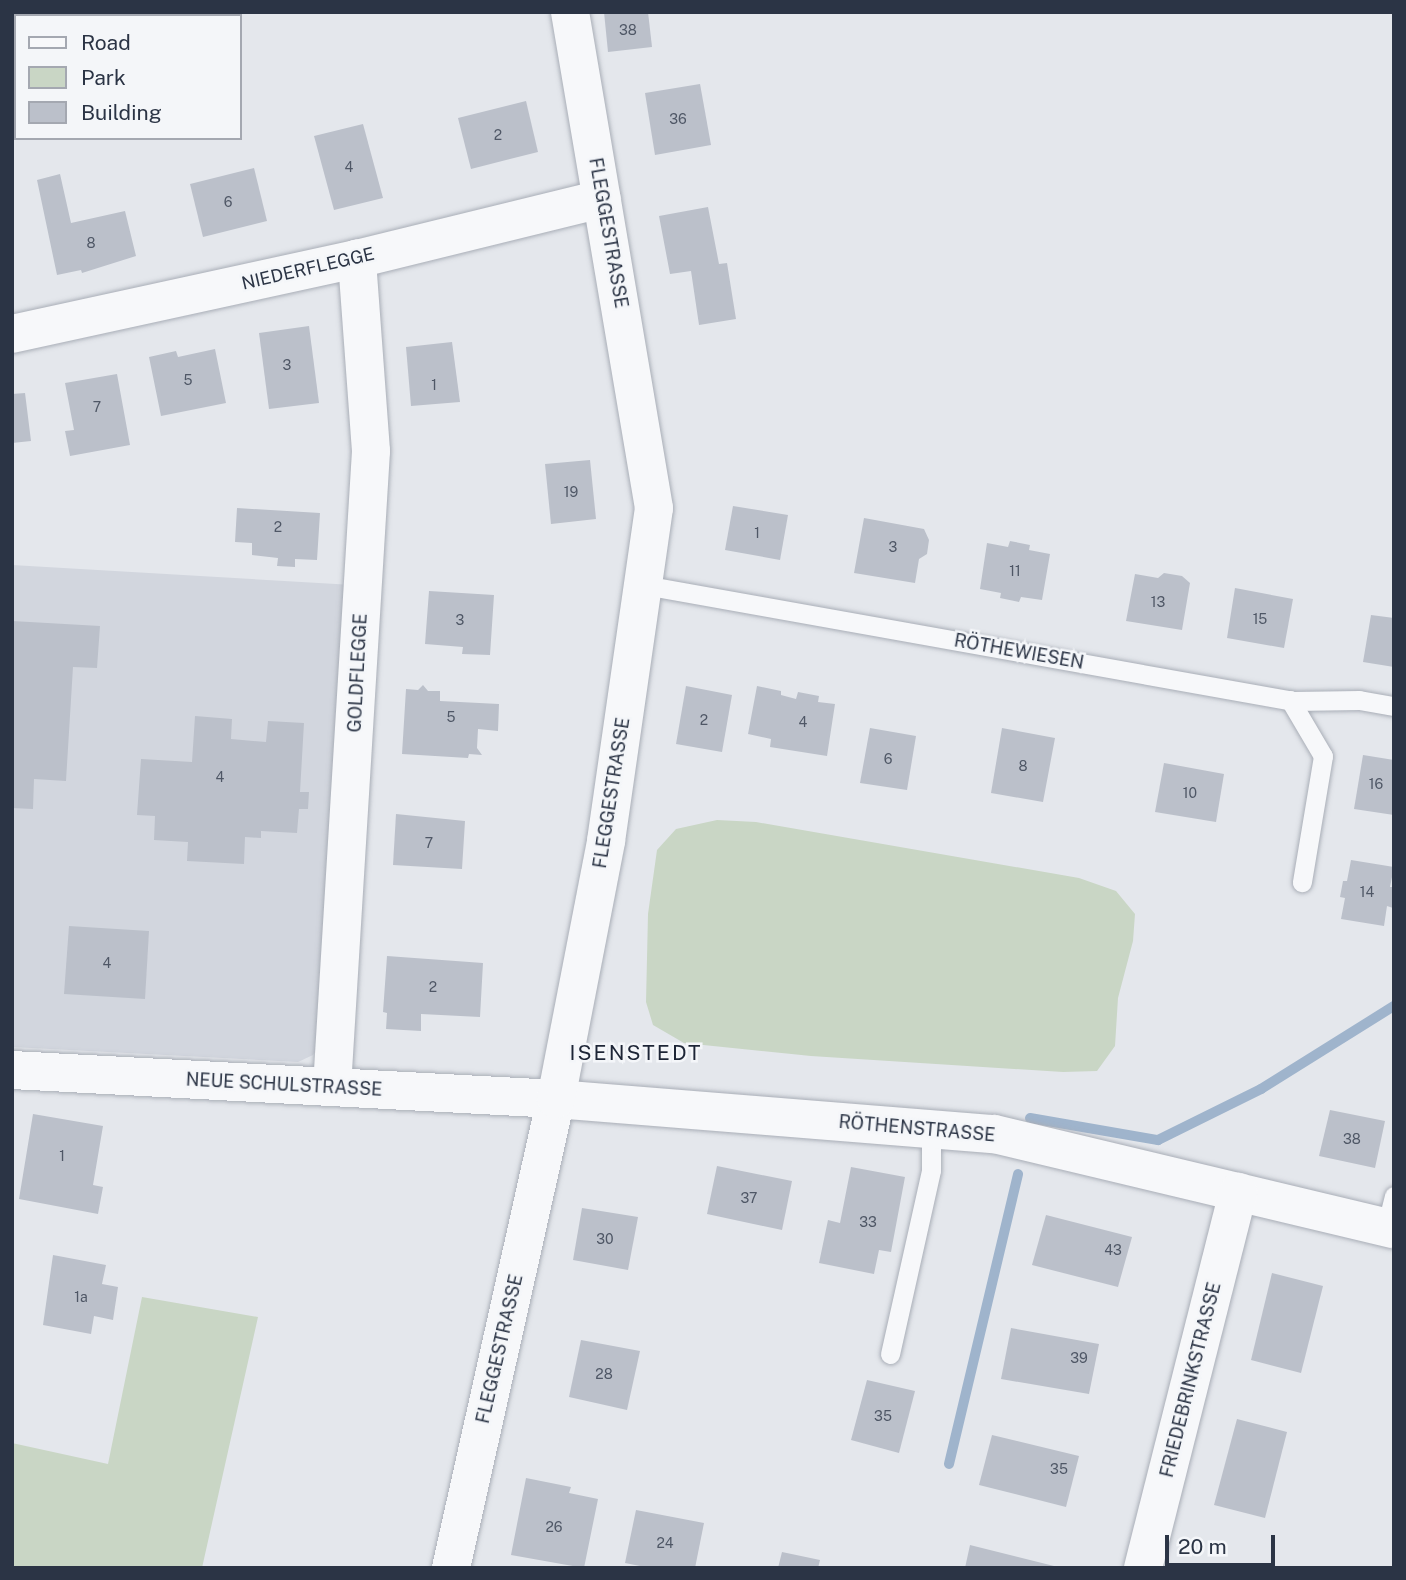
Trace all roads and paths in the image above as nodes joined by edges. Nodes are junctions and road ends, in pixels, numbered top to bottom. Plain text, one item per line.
1 (570, 12) edge
2 (602, 199) junction
3 (357, 259) junction
4 (12, 334) edge
5 (644, 585) junction
6 (1290, 700) junction
7 (1394, 706) edge
8 (1302, 882) dead end
9 (12, 1070) edge
10 (332, 1087) junction
11 (556, 1099) junction
12 (931, 1129) junction
13 (1238, 1192) junction
14 (1391, 1218) edge
15 (890, 1354) dead end
16 (451, 1568) edge
17 (1143, 1568) edge

1 - 2 street, FLEGGESTRASSE
2 - 3 street, NIEDERFLEGGE
2 - 5 street, FLEGGESTRASSE
3 - 4 street, NIEDERFLEGGE
3 - 10 street, GOLDFLEGGE
5 - 6 lane, RÖTHEWIESEN
5 - 11 street, FLEGGESTRASSE
6 - 7 lane, RÖTHEWIESEN
6 - 8 lane
9 - 10 street, NEUE SCHULSTRASSE
10 - 11 street, NEUE SCHULSTRASSE
11 - 12 street, RÖTHENSTRASSE
11 - 16 street, FLEGGESTRASSE
12 - 13 street, RÖTHENSTRASSE
12 - 15 lane
13 - 14 street, RÖTHENSTRASSE
13 - 17 street, FRIEDEBRINKSTRASSE

